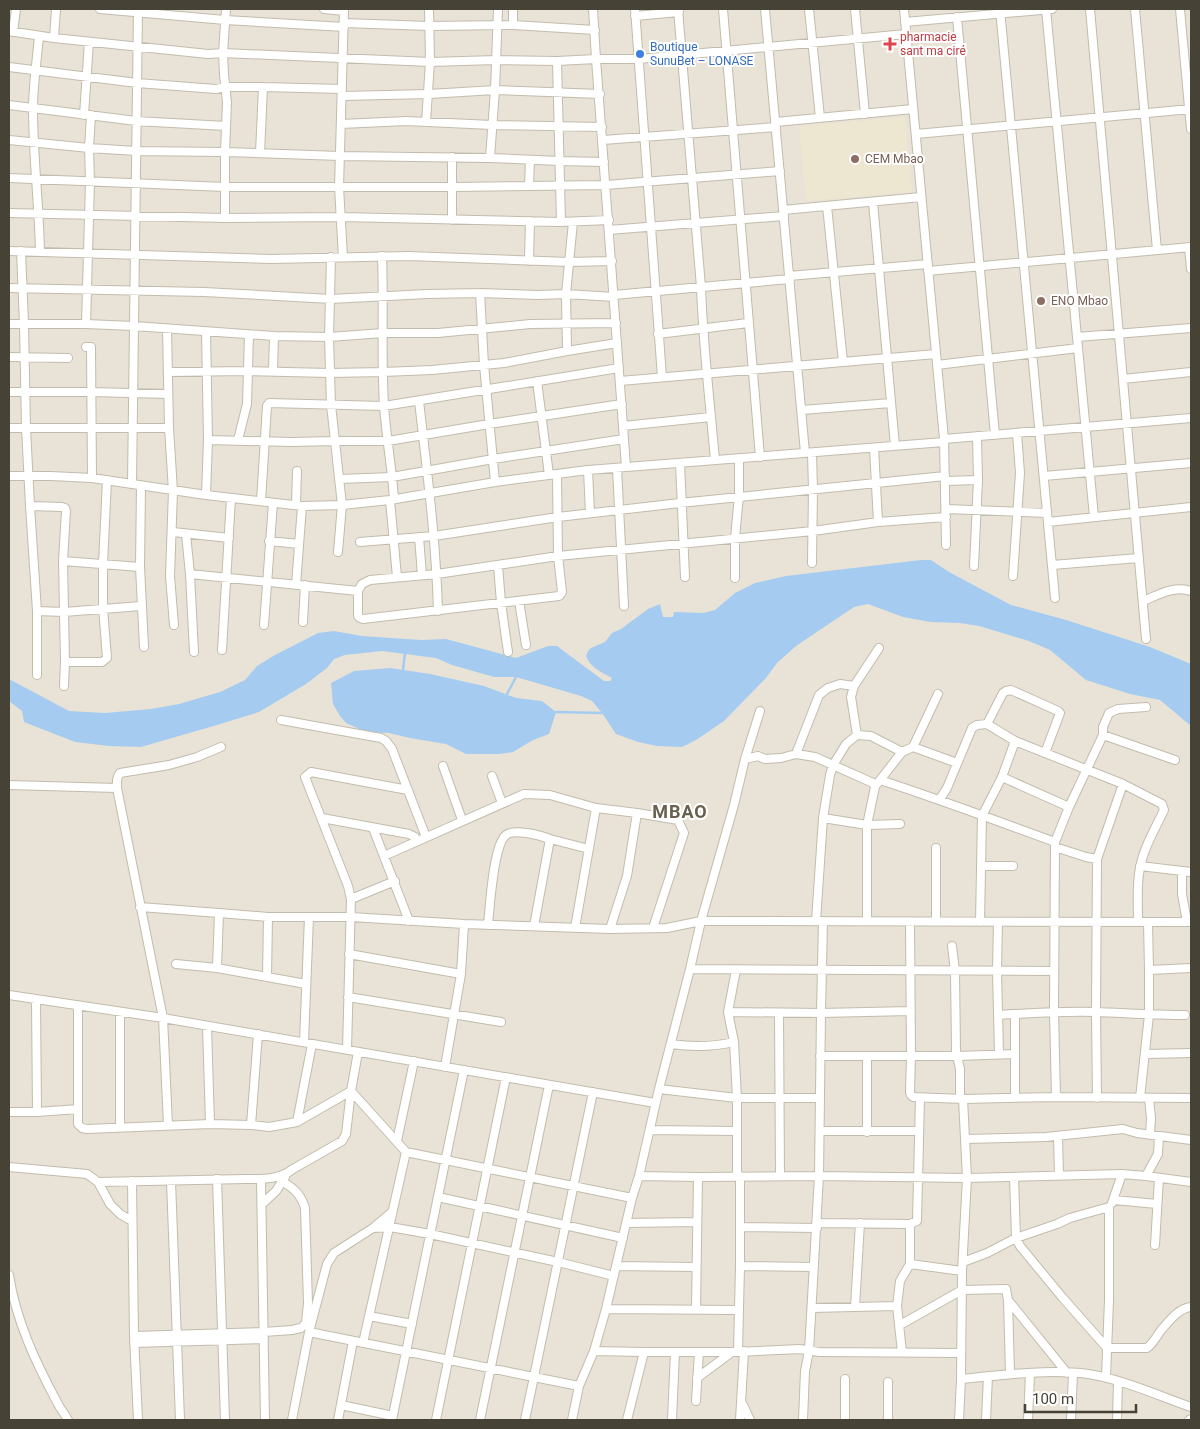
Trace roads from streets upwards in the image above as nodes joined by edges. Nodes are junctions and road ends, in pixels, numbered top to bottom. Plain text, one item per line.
1 (16, 9) edge
2 (56, 9) edge
3 (100, 9) edge
4 (226, 9) edge
5 (324, 9) edge
6 (429, 9) edge
7 (498, 9) edge
8 (513, 9) edge
9 (594, 9) edge
10 (723, 9) edge
11 (765, 9) edge
12 (809, 9) edge
13 (855, 9) edge
14 (904, 9) edge
15 (1046, 9) edge
16 (1052, 9) edge
17 (1090, 9) edge
18 (1135, 9) edge
19 (1180, 9) edge
20 (344, 10) edge
21 (678, 10) edge
22 (138, 11) edge
23 (1000, 11) edge
24 (635, 12) edge
25 (956, 17) junction
26 (225, 20) junction
27 (905, 22) junction
28 (344, 25) junction
29 (498, 25) junction
30 (513, 25) junction
31 (429, 26) junction
32 (595, 30) junction
33 (11, 32) edge
34 (906, 34) junction
35 (39, 36) junction
36 (54, 38) junction
37 (858, 39) junction
38 (89, 42) junction
39 (813, 43) junction
40 (769, 47) junction
41 (137, 48) junction
42 (726, 51) junction
43 (223, 53) junction
44 (682, 55) junction
45 (343, 58) junction
46 (596, 59) junction
47 (639, 59) junction
48 (496, 60) junction
49 (557, 61) junction
50 (430, 62) junction
51 (9, 67) edge
52 (36, 71) junction
53 (87, 77) junction
54 (137, 83) junction
55 (226, 87) junction
56 (263, 87) junction
57 (495, 90) junction
58 (342, 92) junction
59 (557, 93) junction
60 (429, 94) junction
61 (600, 94) junction
62 (9, 105) edge
63 (33, 108) junction
64 (913, 109) junction
65 (1190, 109) edge
66 (1144, 113) junction
67 (864, 114) junction
68 (88, 115) junction
69 (820, 118) junction
70 (1100, 118) junction
71 (136, 120) junction
72 (1056, 121) junction
73 (426, 122) junction
74 (341, 124) junction
75 (776, 124) junction
76 (492, 125) junction
77 (1011, 125) junction
78 (226, 126) junction
79 (558, 126) junction
80 (602, 127) junction
81 (1191, 128) edge
82 (967, 129) junction
83 (733, 130) junction
84 (688, 133) junction
85 (916, 134) junction
86 (644, 137) junction
87 (9, 140) edge
88 (603, 140) junction
89 (35, 143) junction
90 (89, 148) junction
91 (136, 151) junction
92 (225, 152) junction
93 (260, 154) junction
94 (340, 156) junction
95 (452, 158) junction
96 (490, 158) junction
97 (530, 160) junction
98 (559, 161) junction
99 (604, 162) junction
100 (780, 171) junction
101 (736, 175) junction
102 (9, 178) edge
103 (36, 178) junction
104 (692, 178) junction
105 (90, 182) junction
106 (648, 182) junction
107 (136, 183) junction
108 (606, 185) junction
109 (224, 186) junction
110 (529, 186) junction
111 (560, 186) junction
112 (452, 187) junction
113 (340, 188) junction
114 (922, 197) junction
115 (873, 202) junction
116 (827, 206) junction
117 (9, 212) edge
118 (39, 213) junction
119 (784, 213) junction
120 (88, 215) junction
121 (135, 216) junction
122 (341, 217) junction
123 (225, 218) junction
124 (740, 219) junction
125 (452, 220) junction
126 (609, 220) junction
127 (530, 221) junction
128 (561, 222) junction
129 (573, 222) junction
130 (696, 223) junction
131 (651, 227) junction
132 (609, 230) junction
133 (1190, 247) edge
134 (1157, 250) junction
135 (9, 251) edge
136 (21, 251) junction
137 (40, 251) junction
138 (87, 253) junction
139 (1112, 254) junction
140 (135, 256) junction
141 (382, 256) junction
142 (331, 257) junction
143 (343, 257) junction
144 (1069, 258) junction
145 (529, 261) junction
146 (612, 261) junction
147 (569, 262) junction
148 (1024, 262) junction
149 (979, 266) junction
150 (879, 268) junction
151 (928, 268) junction
152 (1191, 269) edge
153 (834, 272) junction
154 (790, 277) junction
155 (746, 283) junction
156 (701, 287) junction
157 (9, 288) edge
158 (23, 288) junction
159 (86, 290) junction
160 (656, 291) junction
161 (134, 292) junction
162 (480, 293) junction
163 (566, 294) junction
164 (614, 296) junction
165 (384, 297) junction
166 (331, 299) junction
167 (567, 323) junction
168 (9, 324) edge
169 (24, 324) junction
170 (86, 324) junction
171 (616, 324) junction
172 (748, 324) junction
173 (134, 326) junction
174 (702, 328) junction
175 (1191, 328) edge
176 (167, 329) junction
177 (481, 329) junction
178 (206, 332) junction
179 (383, 333) junction
180 (658, 334) junction
181 (1119, 334) junction
182 (249, 335) junction
183 (274, 336) junction
184 (329, 337) junction
185 (1077, 337) junction
186 (618, 343) junction
187 (86, 347) dead end
188 (1078, 348) junction
189 (567, 351) junction
190 (936, 354) junction
191 (1032, 354) junction
192 (9, 357) edge
193 (25, 357) junction
194 (68, 358) dead end
195 (887, 358) junction
196 (988, 359) junction
197 (843, 362) junction
198 (484, 365) junction
199 (937, 365) junction
200 (798, 366) junction
201 (619, 368) junction
202 (753, 370) junction
203 (247, 371) junction
204 (168, 372) junction
205 (207, 372) junction
206 (274, 372) junction
207 (383, 372) junction
208 (1191, 372) edge
209 (330, 373) junction
210 (708, 374) junction
211 (662, 378) junction
212 (1123, 379) junction
213 (537, 381) junction
214 (620, 381) junction
215 (486, 389) junction
216 (9, 392) edge
217 (25, 392) junction
218 (90, 392) junction
219 (133, 394) junction
220 (168, 394) junction
221 (419, 401) junction
222 (891, 403) junction
223 (622, 404) junction
224 (331, 406) junction
225 (384, 406) junction
226 (802, 410) junction
227 (542, 416) junction
228 (711, 417) junction
229 (1191, 418) edge
230 (488, 424) junction
231 (1127, 424) junction
232 (623, 426) junction
233 (1086, 427) junction
234 (9, 428) edge
235 (26, 428) junction
236 (91, 428) junction
237 (133, 428) junction
238 (169, 428) junction
239 (1040, 431) junction
240 (1017, 433) junction
241 (995, 435) junction
242 (423, 436) junction
243 (977, 436) junction
244 (624, 439) junction
245 (208, 440) junction
246 (238, 440) junction
247 (335, 440) junction
248 (264, 441) junction
249 (388, 441) junction
250 (944, 441) junction
251 (895, 446) junction
252 (874, 448) junction
253 (546, 451) junction
254 (809, 453) junction
255 (760, 457) junction
256 (738, 458) junction
257 (493, 459) junction
258 (715, 460) junction
259 (680, 463) junction
260 (1191, 463) edge
261 (626, 467) junction
262 (617, 468) junction
263 (1131, 468) junction
264 (588, 470) junction
265 (297, 471) dead end
266 (428, 471) junction
267 (1090, 472) junction
268 (553, 474) junction
269 (9, 476) edge
270 (29, 476) junction
271 (1044, 476) junction
272 (392, 477) junction
273 (92, 478) junction
274 (339, 479) junction
275 (945, 479) junction
276 (107, 480) junction
277 (978, 480) junction
278 (495, 482) junction
279 (876, 482) junction
280 (137, 485) junction
281 (813, 490) junction
282 (173, 491) junction
283 (430, 494) junction
284 (206, 495) junction
285 (739, 496) junction
286 (231, 498) junction
287 (392, 499) junction
288 (261, 501) junction
289 (273, 502) junction
290 (680, 503) junction
291 (342, 505) junction
292 (30, 506) junction
293 (299, 506) junction
294 (1191, 507) edge
295 (619, 510) junction
296 (977, 511) junction
297 (1017, 512) junction
298 (590, 513) junction
299 (946, 513) junction
300 (1047, 513) junction
301 (1135, 513) junction
302 (558, 517) junction
303 (1094, 517) junction
304 (878, 522) junction
305 (1048, 522) junction
306 (813, 531) junction
307 (173, 532) junction
308 (186, 534) junction
309 (434, 536) junction
310 (419, 537) junction
311 (229, 538) junction
312 (735, 538) junction
313 (394, 539) junction
314 (269, 541) junction
315 (360, 542) dead end
316 (682, 543) junction
317 (299, 544) junction
318 (946, 545) dead end
319 (621, 550) junction
320 (338, 552) dead end
321 (558, 556) junction
322 (1139, 558) junction
323 (63, 561) junction
324 (812, 563) dead end
325 (103, 564) junction
326 (498, 565) junction
327 (1052, 565) junction
328 (974, 566) dead end
329 (140, 567) junction
330 (190, 574) junction
331 (437, 574) junction
332 (422, 575) junction
333 (1013, 576) dead end
334 (227, 577) junction
335 (397, 577) junction
336 (685, 577) dead end
337 (735, 578) dead end
338 (266, 582) junction
339 (296, 585) junction
340 (305, 586) junction
341 (358, 591) junction
342 (1191, 591) edge
343 (1055, 598) dead end
344 (519, 601) junction
345 (1143, 601) junction
346 (501, 603) junction
347 (141, 606) junction
348 (624, 606) dead end
349 (104, 608) junction
350 (37, 611) junction
351 (438, 611) junction
352 (64, 612) junction
353 (303, 622) dead end
354 (264, 624) dead end
355 (174, 625) dead end
356 (1146, 639) dead end
357 (526, 645) dead end
358 (144, 647) dead end
359 (879, 648) dead end
360 (222, 650) dead end
361 (194, 652) dead end
362 (508, 652) dead end
363 (65, 662) junction
364 (38, 675) dead end
365 (64, 686) dead end
366 (854, 686) junction
367 (938, 694) dead end
368 (1146, 707) dead end
369 (760, 711) dead end
370 (281, 720) dead end
371 (987, 724) junction
372 (1103, 735) junction
373 (857, 736) junction
374 (1015, 740) junction
375 (221, 747) dead end
376 (913, 747) junction
377 (902, 752) junction
378 (1045, 753) junction
379 (796, 754) junction
380 (745, 760) junction
381 (1175, 760) dead end
382 (957, 763) junction
383 (833, 764) junction
384 (443, 766) dead end
385 (1087, 770) junction
386 (492, 776) dead end
387 (1002, 777) junction
388 (880, 780) junction
389 (1123, 784) junction
390 (9, 785) edge
391 (875, 787) junction
392 (117, 788) junction
393 (408, 790) junction
394 (940, 799) junction
395 (502, 803) junction
396 (1069, 807) junction
397 (596, 808) junction
398 (637, 813) junction
399 (982, 816) junction
400 (322, 818) junction
401 (824, 818) junction
402 (462, 820) junction
403 (900, 824) dead end
404 (867, 825) junction
405 (373, 828) junction
406 (426, 837) junction
407 (550, 839) junction
408 (416, 841) junction
409 (1055, 845) junction
410 (589, 848) junction
411 (936, 848) dead end
412 (384, 856) junction
413 (1097, 859) junction
414 (981, 866) junction
415 (1013, 866) dead end
416 (1140, 866) junction
417 (1182, 871) junction
418 (1191, 872) edge
419 (395, 881) junction
420 (351, 899) junction
421 (140, 907) junction
422 (219, 913) junction
423 (268, 917) junction
424 (309, 917) junction
425 (351, 917) junction
426 (409, 921) junction
427 (701, 921) junction
428 (820, 921) junction
429 (866, 921) junction
430 (910, 922) junction
431 (936, 922) junction
432 (980, 922) junction
433 (998, 922) junction
434 (1055, 922) junction
435 (1097, 922) junction
436 (1138, 922) junction
437 (1148, 922) junction
438 (1189, 922) edge
439 (464, 924) junction
440 (488, 925) junction
441 (534, 926) junction
442 (574, 928) junction
443 (653, 928) junction
444 (610, 929) junction
445 (952, 946) dead end
446 (349, 954) junction
447 (176, 964) dead end
448 (217, 968) junction
449 (1191, 968) edge
450 (690, 969) junction
451 (736, 970) junction
452 (822, 970) junction
453 (1149, 970) junction
454 (910, 971) junction
455 (955, 971) junction
456 (996, 971) junction
457 (1054, 971) junction
458 (461, 974) junction
459 (267, 978) junction
460 (306, 984) junction
461 (9, 995) edge
462 (348, 997) junction
463 (36, 1000) junction
464 (78, 1006) junction
465 (120, 1012) junction
466 (728, 1012) junction
467 (911, 1012) junction
468 (1054, 1012) junction
469 (1096, 1012) junction
470 (779, 1013) junction
471 (821, 1013) junction
472 (454, 1014) junction
473 (1015, 1014) junction
474 (998, 1015) junction
475 (1149, 1015) junction
476 (1184, 1015) dead end
477 (163, 1018) junction
478 (501, 1022) dead end
479 (207, 1026) junction
480 (258, 1034) junction
481 (734, 1042) junction
482 (308, 1043) junction
483 (671, 1044) junction
484 (347, 1050) junction
485 (358, 1052) junction
486 (1191, 1053) edge
487 (999, 1054) junction
488 (1015, 1054) junction
489 (1145, 1054) junction
490 (911, 1055) junction
491 (820, 1056) junction
492 (867, 1056) junction
493 (957, 1056) junction
494 (414, 1061) junction
495 (445, 1067) junction
496 (464, 1070) junction
497 (506, 1077) junction
498 (549, 1085) junction
499 (659, 1089) junction
500 (351, 1090) junction
501 (593, 1092) junction
502 (1056, 1097) junction
503 (737, 1098) junction
504 (780, 1098) junction
505 (820, 1098) junction
506 (920, 1098) junction
507 (962, 1098) junction
508 (1015, 1098) junction
509 (1097, 1098) junction
510 (1140, 1098) junction
511 (1149, 1098) junction
512 (1191, 1098) edge
513 (655, 1103) junction
514 (78, 1109) junction
515 (9, 1112) edge
516 (38, 1112) junction
517 (297, 1122) junction
518 (210, 1124) junction
519 (168, 1125) junction
520 (251, 1125) junction
521 (120, 1127) junction
522 (650, 1130) junction
523 (737, 1131) junction
524 (820, 1131) junction
525 (920, 1131) junction
526 (867, 1132) junction
527 (1150, 1135) junction
528 (1058, 1136) junction
529 (1159, 1136) junction
530 (965, 1139) junction
531 (1191, 1140) edge
532 (397, 1141) junction
533 (406, 1152) junction
534 (446, 1160) junction
535 (9, 1167) edge
536 (488, 1169) junction
537 (287, 1173) junction
538 (1122, 1174) junction
539 (1059, 1175) junction
540 (639, 1176) junction
541 (738, 1176) junction
542 (780, 1176) junction
543 (820, 1176) junction
544 (1146, 1176) junction
545 (530, 1177) junction
546 (698, 1177) junction
547 (918, 1177) junction
548 (1014, 1177) junction
549 (966, 1178) junction
550 (1159, 1178) junction
551 (217, 1179) junction
552 (171, 1180) junction
553 (261, 1180) junction
554 (132, 1181) junction
555 (98, 1182) junction
556 (283, 1182) junction
557 (1191, 1182) edge
558 (573, 1186) junction
559 (438, 1197) junction
560 (632, 1198) junction
561 (1111, 1203) junction
562 (262, 1204) junction
563 (1157, 1204) junction
564 (480, 1206) junction
565 (392, 1212) junction
566 (522, 1215) junction
567 (132, 1221) junction
568 (697, 1222) junction
569 (627, 1223) junction
570 (860, 1223) junction
571 (910, 1224) junction
572 (566, 1225) junction
573 (817, 1226) junction
574 (390, 1227) junction
575 (740, 1227) junction
576 (373, 1228) junction
577 (430, 1234) junction
578 (623, 1238) junction
579 (1016, 1238) junction
580 (472, 1244) junction
581 (1155, 1245) dead end
582 (515, 1252) junction
583 (558, 1262) junction
584 (963, 1262) junction
585 (910, 1264) junction
586 (616, 1266) junction
587 (740, 1266) junction
588 (696, 1267) junction
589 (814, 1267) junction
590 (962, 1271) junction
591 (9, 1274) edge
592 (614, 1276) junction
593 (962, 1290) junction
594 (1008, 1300) junction
595 (898, 1306) junction
596 (855, 1307) junction
597 (1191, 1307) edge
598 (812, 1308) junction
599 (606, 1309) junction
600 (696, 1310) junction
601 (740, 1310) junction
602 (369, 1316) junction
603 (412, 1324) junction
604 (900, 1325) junction
605 (309, 1332) junction
606 (264, 1336) junction
607 (222, 1337) junction
608 (177, 1338) junction
609 (134, 1340) junction
610 (353, 1341) junction
611 (363, 1343) junction
612 (1107, 1348) junction
613 (594, 1351) junction
614 (810, 1351) junction
615 (406, 1352) junction
616 (644, 1352) junction
617 (675, 1352) junction
618 (699, 1352) junction
619 (738, 1352) junction
620 (902, 1352) junction
621 (961, 1353) junction
622 (449, 1360) junction
623 (491, 1369) junction
624 (1070, 1373) junction
625 (1010, 1374) junction
626 (1030, 1374) junction
627 (988, 1376) junction
628 (534, 1377) junction
629 (697, 1378) junction
630 (1106, 1378) junction
631 (845, 1379) dead end
632 (961, 1379) junction
633 (1118, 1381) junction
634 (888, 1382) dead end
635 (580, 1386) junction
636 (696, 1401) dead end
637 (742, 1403) junction
638 (341, 1404) junction
639 (1191, 1407) edge
640 (392, 1418) edge
641 (68, 1420) edge
642 (138, 1420) edge
643 (180, 1420) edge
644 (225, 1420) edge
645 (265, 1420) edge
646 (292, 1420) edge
647 (338, 1420) edge
648 (436, 1420) edge
649 (480, 1420) edge
650 (525, 1420) edge
651 (572, 1420) edge
652 (627, 1420) edge
653 (672, 1420) edge
654 (740, 1420) edge
655 (750, 1420) edge
656 (803, 1420) edge
657 (845, 1420) edge
658 (888, 1420) edge
659 (959, 1420) edge
660 (986, 1420) edge
661 (1028, 1420) edge
662 (1071, 1420) edge
663 (1117, 1420) edge

1 - 33 street
2 - 36 street
3 - 22 street
4 - 26 street
5 - 20 street
6 - 31 street
7 - 29 street
8 - 30 street
9 - 32 street
10 - 42 street
11 - 40 street
12 - 39 street
13 - 37 street
14 - 27 street
15 - 16 street
15 - 23 street
15 - 72 street
17 - 70 street
18 - 66 street
19 - 65 street
20 - 28 street
21 - 24 street
21 - 44 street
22 - 26 street
22 - 41 street
23 - 25 street
23 - 77 street
24 - 47 street
25 - 27 street
25 - 82 street
26 - 28 street
26 - 43 street
27 - 34 street
28 - 31 street
28 - 45 street
29 - 30 street
29 - 31 street
29 - 48 street
30 - 32 street
31 - 50 street
32 - 46 street
33 - 35 street
34 - 37 street
34 - 64 street
35 - 36 street
35 - 52 street
36 - 38 street
37 - 39 street
37 - 67 street
38 - 41 street
38 - 53 street
39 - 40 street
39 - 69 street
40 - 42 street
40 - 75 street
41 - 43 street
41 - 54 street
42 - 44 street
42 - 83 street
43 - 45 street
43 - 55 street
44 - 47 street
44 - 84 street
45 - 50 street
45 - 58 street
46 - 47 street
46 - 49 street
46 - 61 street
47 - 86 street
48 - 49 street
48 - 50 street
48 - 57 street
49 - 59 street
50 - 60 street
51 - 52 street
52 - 53 street
52 - 63 street
53 - 54 street
53 - 68 street
54 - 55 street
54 - 71 street
55 - 56 street
55 - 78 street
56 - 58 street
56 - 93 street
57 - 59 street
57 - 60 street
57 - 76 street
58 - 60 street
58 - 74 street
59 - 61 street
59 - 79 street
60 - 73 street
61 - 80 street
62 - 63 street
63 - 68 street
63 - 89 street
64 - 67 street
64 - 85 street
65 - 66 street
65 - 81 street
66 - 70 street
66 - 134 street
67 - 69 street
68 - 71 street
68 - 90 street
69 - 75 street
70 - 72 street
70 - 139 street
71 - 78 street
71 - 91 street
72 - 77 street
72 - 144 street
73 - 74 street
73 - 76 street
74 - 94 street
75 - 83 street
75 - 100 street
76 - 79 street
76 - 96 street
77 - 82 street
77 - 148 street
78 - 92 street
79 - 80 street
79 - 98 street
80 - 88 street
82 - 85 street
82 - 149 street
83 - 84 street
83 - 101 street
84 - 86 street
84 - 104 street
85 - 114 street
86 - 88 street
86 - 106 street
87 - 89 street
88 - 99 street
89 - 90 street
89 - 103 street
90 - 91 street
90 - 105 street
91 - 92 street
91 - 107 street
92 - 93 street
92 - 109 street
93 - 94 street
94 - 95 street
94 - 113 street
95 - 96 street
95 - 112 street
96 - 97 street
97 - 98 street
97 - 110 street
98 - 99 street
98 - 111 street
99 - 108 street
100 - 101 street
100 - 119 street
101 - 104 street
101 - 124 street
102 - 103 street
103 - 105 street
103 - 118 street
104 - 106 street
104 - 130 street
105 - 107 street
105 - 120 street
106 - 108 street
106 - 131 street
107 - 109 street
107 - 121 street
108 - 111 street
108 - 126 street
109 - 113 street
109 - 123 street
110 - 111 street
110 - 112 street
111 - 128 street
112 - 113 street
112 - 125 street
113 - 122 street
114 - 115 street
114 - 151 street
115 - 116 street
115 - 150 street
116 - 119 street
116 - 153 street
117 - 118 street
118 - 120 street
118 - 137 street
119 - 124 street
119 - 154 street
120 - 121 street
120 - 138 street
121 - 123 street
121 - 140 street
122 - 123 street
122 - 125 street
122 - 143 street
124 - 130 street
124 - 155 street
125 - 127 street
126 - 129 street
126 - 132 street
127 - 128 street
127 - 145 street
128 - 129 street
129 - 147 street
130 - 131 street
130 - 156 street
131 - 132 street
131 - 160 street
132 - 146 street
133 - 134 street
133 - 152 street
134 - 139 street
135 - 136 street
136 - 137 street
136 - 158 street
137 - 138 street
138 - 140 street
138 - 159 street
139 - 144 street
139 - 181 street
140 - 142 street
140 - 161 street
141 - 143 street
141 - 145 street
141 - 165 street
142 - 143 street
142 - 166 street
144 - 148 street
144 - 185 street
145 - 147 street
146 - 147 street
146 - 164 street
147 - 163 street
148 - 149 street
148 - 191 street
149 - 151 street
149 - 196 street
150 - 151 street
150 - 153 street
150 - 195 street
151 - 190 street
153 - 154 street
153 - 197 street
154 - 155 street
154 - 200 street
155 - 156 street
155 - 172 street
156 - 160 street
156 - 174 street
157 - 158 street
158 - 159 street
158 - 169 street
159 - 161 street
159 - 170 street
160 - 164 street
160 - 180 street
161 - 166 street
161 - 173 street
162 - 163 street
162 - 165 street
162 - 177 street
163 - 164 street
163 - 167 street
164 - 171 street
165 - 166 street
165 - 179 street
166 - 184 street
167 - 171 street
167 - 177 street
167 - 189 street
168 - 169 street
169 - 170 street
169 - 193 street
170 - 173 street
171 - 186 street
172 - 174 street
172 - 202 street
173 - 176 street
173 - 219 street
174 - 180 street
174 - 210 street
175 - 181 street
176 - 178 street
176 - 204 street
177 - 179 street
177 - 198 street
178 - 182 street
178 - 205 street
179 - 184 street
179 - 207 street
180 - 211 street
181 - 185 street
181 - 212 street
182 - 183 street
182 - 203 street
183 - 184 street
183 - 206 street
184 - 209 street
185 - 188 street
186 - 189 street
186 - 201 street
187 - 218 street
188 - 191 street
188 - 233 street
189 - 198 street
190 - 195 street
190 - 199 street
191 - 196 street
191 - 239 street
192 - 193 street
193 - 194 street
193 - 217 street
195 - 197 street
195 - 222 street
196 - 199 street
196 - 241 street
197 - 200 street
198 - 207 street
198 - 215 street
199 - 250 street
200 - 202 street
200 - 226 street
201 - 213 street
201 - 214 street
202 - 210 street
202 - 255 street
203 - 205 street
203 - 206 street
203 - 246 street
204 - 205 street
204 - 220 street
205 - 245 street
206 - 209 street
207 - 209 street
207 - 225 street
208 - 212 street
209 - 224 street
210 - 211 street
210 - 228 street
211 - 214 street
212 - 231 street
213 - 215 street
213 - 227 street
214 - 223 street
215 - 221 street
215 - 230 street
216 - 217 street
217 - 218 street
217 - 235 street
218 - 219 street
218 - 236 street
219 - 220 street
219 - 237 street
220 - 238 street
221 - 225 street
221 - 242 street
222 - 226 street
222 - 251 street
223 - 227 street
223 - 232 street
224 - 225 street
224 - 247 street
224 - 248 street
225 - 249 street
226 - 254 street
227 - 230 street
227 - 253 street
228 - 232 street
228 - 258 street
229 - 231 street
230 - 242 street
230 - 257 street
231 - 233 street
231 - 263 street
232 - 244 street
233 - 239 street
233 - 267 street
234 - 235 street
235 - 236 street
235 - 270 street
236 - 237 street
236 - 273 street
237 - 238 street
237 - 280 street
238 - 282 street
239 - 240 street
239 - 271 street
240 - 241 street
240 - 297 street
241 - 243 street
242 - 249 street
242 - 266 street
243 - 250 street
243 - 277 street
244 - 253 street
244 - 261 street
245 - 246 street
245 - 284 street
246 - 248 street
247 - 248 street
247 - 249 street
247 - 274 street
248 - 288 street
249 - 272 street
250 - 251 street
250 - 275 street
251 - 252 street
252 - 254 street
252 - 279 street
253 - 257 street
253 - 268 street
254 - 255 street
254 - 281 street
255 - 256 street
256 - 258 street
256 - 285 street
257 - 266 street
257 - 278 street
258 - 259 street
259 - 261 street
259 - 290 street
260 - 263 street
261 - 262 street
262 - 264 street
262 - 295 street
263 - 267 street
263 - 301 street
264 - 268 street
264 - 298 street
265 - 293 street
266 - 272 street
266 - 283 street
267 - 271 street
267 - 303 street
268 - 278 street
268 - 302 street
269 - 270 street
270 - 273 street
270 - 292 street
271 - 300 street
272 - 274 street
272 - 287 street
273 - 276 street
274 - 291 street
275 - 277 street
275 - 279 street
275 - 299 street
276 - 280 street
276 - 325 street
277 - 296 street
278 - 283 street
279 - 281 street
279 - 304 street
280 - 282 street
280 - 329 street
281 - 285 street
281 - 306 street
282 - 284 street
282 - 307 street
283 - 287 street
283 - 309 street
284 - 286 street
285 - 290 street
285 - 312 street
286 - 288 street
286 - 311 street
287 - 291 street
287 - 313 street
288 - 289 street
289 - 293 street
289 - 314 street
290 - 295 street
290 - 316 street
291 - 293 street
291 - 320 street
292 - 323 street
292 - 350 street
293 - 317 street
294 - 301 street
295 - 298 street
295 - 319 street
296 - 297 street
296 - 299 street
296 - 328 street
297 - 300 street
297 - 333 street
298 - 302 street
299 - 304 street
299 - 318 street
300 - 305 street
301 - 303 street
301 - 322 street
302 - 309 street
302 - 321 street
303 - 305 street
304 - 306 street
305 - 327 street
306 - 312 street
306 - 324 street
307 - 308 street
307 - 355 street
308 - 311 street
308 - 330 street
309 - 310 street
309 - 331 street
310 - 313 street
310 - 332 street
311 - 334 street
312 - 316 street
312 - 337 street
313 - 315 street
313 - 335 street
314 - 317 street
314 - 338 street
316 - 319 street
316 - 336 street
317 - 339 street
319 - 321 street
319 - 348 street
321 - 326 street
321 - 344 street
322 - 327 street
322 - 345 street
323 - 325 street
323 - 352 street
325 - 329 street
325 - 349 street
326 - 331 street
326 - 346 street
327 - 343 street
329 - 347 street
330 - 334 street
330 - 361 street
331 - 332 street
331 - 351 street
332 - 335 street
334 - 338 street
334 - 360 street
335 - 341 street
338 - 339 street
338 - 354 street
339 - 340 street
340 - 341 street
340 - 353 street
341 - 351 street
342 - 345 street
344 - 346 street
344 - 357 street
345 - 356 street
346 - 351 street
346 - 362 street
347 - 349 street
347 - 358 street
349 - 352 street
349 - 363 street
350 - 352 street
350 - 364 street
352 - 363 street
359 - 366 street
363 - 365 street
366 - 373 street
366 - 379 street
367 - 376 street
368 - 372 street
369 - 380 street
370 - 393 street
371 - 374 street
371 - 378 street
371 - 382 street
372 - 381 street
372 - 385 street
373 - 377 street
373 - 383 street
374 - 378 street
374 - 387 street
375 - 392 street
376 - 377 street
376 - 382 street
377 - 388 street
378 - 385 street
379 - 380 street
379 - 383 street
380 - 427 street
382 - 394 street
383 - 391 street
383 - 401 street
384 - 402 street
385 - 389 street
385 - 396 street
386 - 395 street
387 - 396 street
387 - 399 street
388 - 391 street
388 - 394 street
389 - 413 street
389 - 416 street
390 - 392 street
391 - 404 street
392 - 421 street
393 - 400 street
393 - 406 street
394 - 399 street
395 - 397 street
395 - 402 street
396 - 409 street
397 - 398 street
397 - 410 street
398 - 443 street
398 - 444 street
399 - 409 street
399 - 414 street
400 - 405 street
400 - 420 street
401 - 404 street
401 - 428 street
402 - 406 street
403 - 404 street
404 - 429 street
405 - 408 street
405 - 412 street
406 - 408 street
407 - 410 street
407 - 440 street
407 - 441 street
408 - 412 street
409 - 413 street
409 - 434 street
410 - 442 street
411 - 431 street
412 - 419 street
413 - 435 street
414 - 415 street
414 - 432 street
416 - 417 street
416 - 436 street
417 - 418 street
417 - 438 street
419 - 420 street
419 - 426 street
420 - 425 street
421 - 422 street
421 - 477 street
422 - 423 street
422 - 448 street
423 - 424 street
423 - 459 street
424 - 425 street
424 - 460 street
425 - 426 street
425 - 446 street
426 - 439 street
427 - 428 street
427 - 443 street
427 - 450 street
428 - 429 street
428 - 452 street
429 - 430 street
430 - 431 street
430 - 454 street
431 - 432 street
432 - 433 street
433 - 434 street
433 - 456 street
434 - 435 street
434 - 457 street
435 - 436 street
435 - 469 street
436 - 437 street
437 - 438 street
437 - 453 street
439 - 440 street
439 - 458 street
440 - 441 street
441 - 442 street
442 - 444 street
443 - 444 street
445 - 455 street
446 - 458 street
446 - 462 street
447 - 448 street
448 - 459 street
449 - 453 street
450 - 451 street
450 - 483 street
451 - 452 street
451 - 466 street
452 - 454 street
452 - 471 street
453 - 475 street
454 - 455 street
454 - 467 street
455 - 456 street
455 - 493 street
456 - 457 street
456 - 474 street
457 - 468 street
458 - 472 street
459 - 460 street
460 - 482 street
461 - 463 street
462 - 472 street
462 - 484 street
463 - 464 street
463 - 516 street
464 - 465 street
464 - 514 street
465 - 477 street
465 - 521 street
466 - 470 street
466 - 481 street
467 - 471 street
467 - 490 street
468 - 469 street
468 - 473 street
468 - 502 street
469 - 475 street
469 - 509 street
470 - 471 street
470 - 504 street
471 - 491 street
472 - 478 street
472 - 495 street
473 - 474 street
473 - 488 street
474 - 487 street
475 - 476 street
475 - 489 street
477 - 479 street
477 - 519 street
479 - 480 street
479 - 518 street
480 - 482 street
480 - 520 street
481 - 483 street
481 - 503 street
482 - 484 street
482 - 517 street
483 - 499 street
484 - 485 street
485 - 494 street
485 - 500 street
486 - 489 street
487 - 488 street
487 - 493 street
488 - 508 street
489 - 510 street
490 - 492 street
490 - 493 street
490 - 506 street
491 - 492 street
491 - 505 street
492 - 526 street
493 - 507 street
494 - 495 street
494 - 532 street
495 - 496 street
496 - 497 street
496 - 534 street
497 - 498 street
497 - 536 street
498 - 501 street
498 - 545 street
499 - 503 street
499 - 513 street
500 - 517 street
500 - 532 street
500 - 537 street
501 - 513 street
501 - 558 street
502 - 508 street
502 - 509 street
503 - 504 street
503 - 523 street
504 - 505 street
504 - 542 street
505 - 524 street
506 - 507 street
506 - 525 street
507 - 508 street
507 - 530 street
509 - 510 street
510 - 511 street
511 - 512 street
511 - 527 street
513 - 522 street
514 - 516 street
514 - 521 street
515 - 516 street
517 - 520 street
518 - 519 street
518 - 520 street
519 - 521 street
522 - 523 street
522 - 540 street
523 - 541 street
524 - 526 street
524 - 543 street
525 - 526 street
525 - 547 street
527 - 528 street
527 - 529 street
528 - 530 street
528 - 539 street
529 - 531 street
529 - 544 street
530 - 549 street
532 - 533 street
533 - 534 street
533 - 565 street
534 - 536 street
534 - 559 street
535 - 555 street
536 - 545 street
536 - 564 street
537 - 553 street
537 - 556 street
538 - 539 street
538 - 544 street
538 - 561 street
539 - 548 street
540 - 546 street
540 - 560 street
541 - 542 street
541 - 546 street
541 - 575 street
542 - 543 street
543 - 547 street
543 - 573 street
544 - 550 street
545 - 558 street
545 - 566 street
546 - 568 street
547 - 549 street
547 - 571 street
548 - 549 street
548 - 579 street
549 - 584 street
550 - 557 street
550 - 563 street
551 - 552 street
551 - 553 street
551 - 607 street
552 - 554 street
552 - 608 street
553 - 562 street
554 - 555 street
554 - 567 street
555 - 567 street
556 - 562 street
556 - 606 street
558 - 560 street
558 - 572 street
559 - 564 street
559 - 577 street
560 - 569 street
561 - 563 street
561 - 579 street
561 - 612 street
562 - 606 street
563 - 581 street
564 - 566 street
564 - 580 street
565 - 574 street
565 - 576 street
566 - 572 street
566 - 582 street
567 - 609 street
568 - 569 street
568 - 588 street
569 - 578 street
570 - 571 street
570 - 573 street
570 - 596 street
571 - 585 street
572 - 578 street
572 - 583 street
573 - 575 street
573 - 589 street
574 - 576 street
574 - 577 street
574 - 602 street
575 - 587 street
576 - 605 street
577 - 580 street
577 - 603 street
578 - 586 street
579 - 584 street
579 - 612 street
580 - 582 street
580 - 622 street
582 - 583 street
582 - 623 street
583 - 592 street
583 - 628 street
584 - 590 street
585 - 590 street
585 - 595 street
586 - 588 street
586 - 592 street
587 - 589 street
587 - 601 street
588 - 600 street
589 - 598 street
590 - 593 street
591 - 641 street
592 - 599 street
593 - 594 street
593 - 604 street
593 - 621 street
594 - 624 street
594 - 625 street
595 - 596 street
595 - 604 street
596 - 598 street
597 - 612 street
598 - 614 street
599 - 600 street
599 - 613 street
600 - 601 street
601 - 619 street
602 - 603 street
602 - 611 street
603 - 615 street
604 - 620 street
605 - 610 street
605 - 646 street
606 - 607 street
606 - 645 street
607 - 608 street
607 - 644 street
608 - 609 street
608 - 643 street
609 - 642 street
610 - 611 street
610 - 638 street
611 - 615 street
612 - 630 street
613 - 616 street
613 - 635 street
614 - 619 street
614 - 620 street
614 - 656 street
615 - 622 street
615 - 640 street
616 - 617 street
616 - 652 street
617 - 618 street
617 - 653 street
618 - 619 street
618 - 629 street
619 - 629 street
619 - 637 street
620 - 621 street
621 - 632 street
622 - 623 street
622 - 648 street
623 - 628 street
623 - 649 street
624 - 626 street
624 - 630 street
624 - 662 street
625 - 626 street
625 - 627 street
626 - 661 street
627 - 632 street
627 - 660 street
628 - 635 street
628 - 650 street
629 - 636 street
630 - 633 street
631 - 657 street
632 - 659 street
633 - 639 street
633 - 663 street
634 - 658 street
635 - 651 street
637 - 654 street
637 - 655 street
638 - 640 street
638 - 647 street

